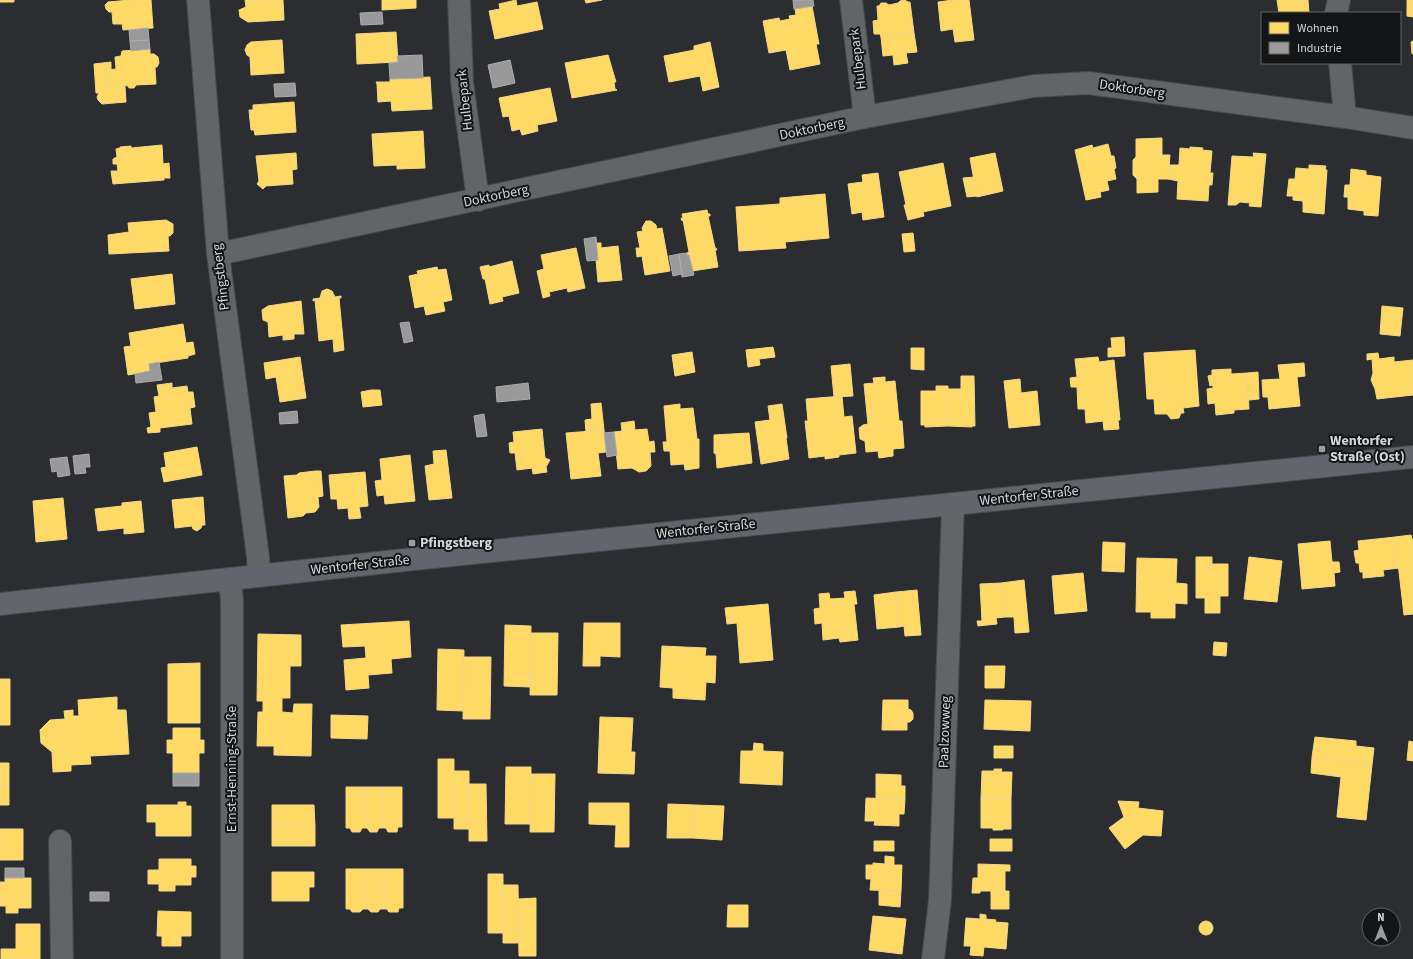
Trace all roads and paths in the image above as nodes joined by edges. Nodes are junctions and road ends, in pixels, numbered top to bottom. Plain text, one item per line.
1 (198, 0) edge
2 (458, 0) edge
3 (851, 0) edge
4 (1339, 0) edge
5 (1336, 12) edge
6 (1340, 64) edge
7 (864, 117) junction
8 (1345, 117) junction
9 (1413, 128) edge
10 (478, 200) junction
11 (218, 254) junction
12 (1413, 457) edge
13 (953, 504) junction
14 (259, 576) junction
15 (230, 580) junction
16 (0, 604) edge
17 (60, 841) dead end
18 (62, 959) edge
19 (232, 959) edge
20 (933, 959) edge

1 - 11 street, Pfingstberg
2 - 10 street, Hulbepark
3 - 7 street, Hulbepark
4 - 5 street
6 - 8 street
7 - 8 street, Doktorberg
7 - 10 street, Doktorberg
8 - 9 street, Doktorberg
10 - 11 street, Doktorberg
11 - 14 street, Pfingstberg
12 - 13 main road, Wentorfer Straße
13 - 14 main road, Wentorfer Straße
13 - 20 street, Paalzowweg
14 - 15 main road, Wentorfer Straße
15 - 16 main road, Wentorfer Straße
15 - 19 street, Ernst-Henning-Straße
17 - 18 street

